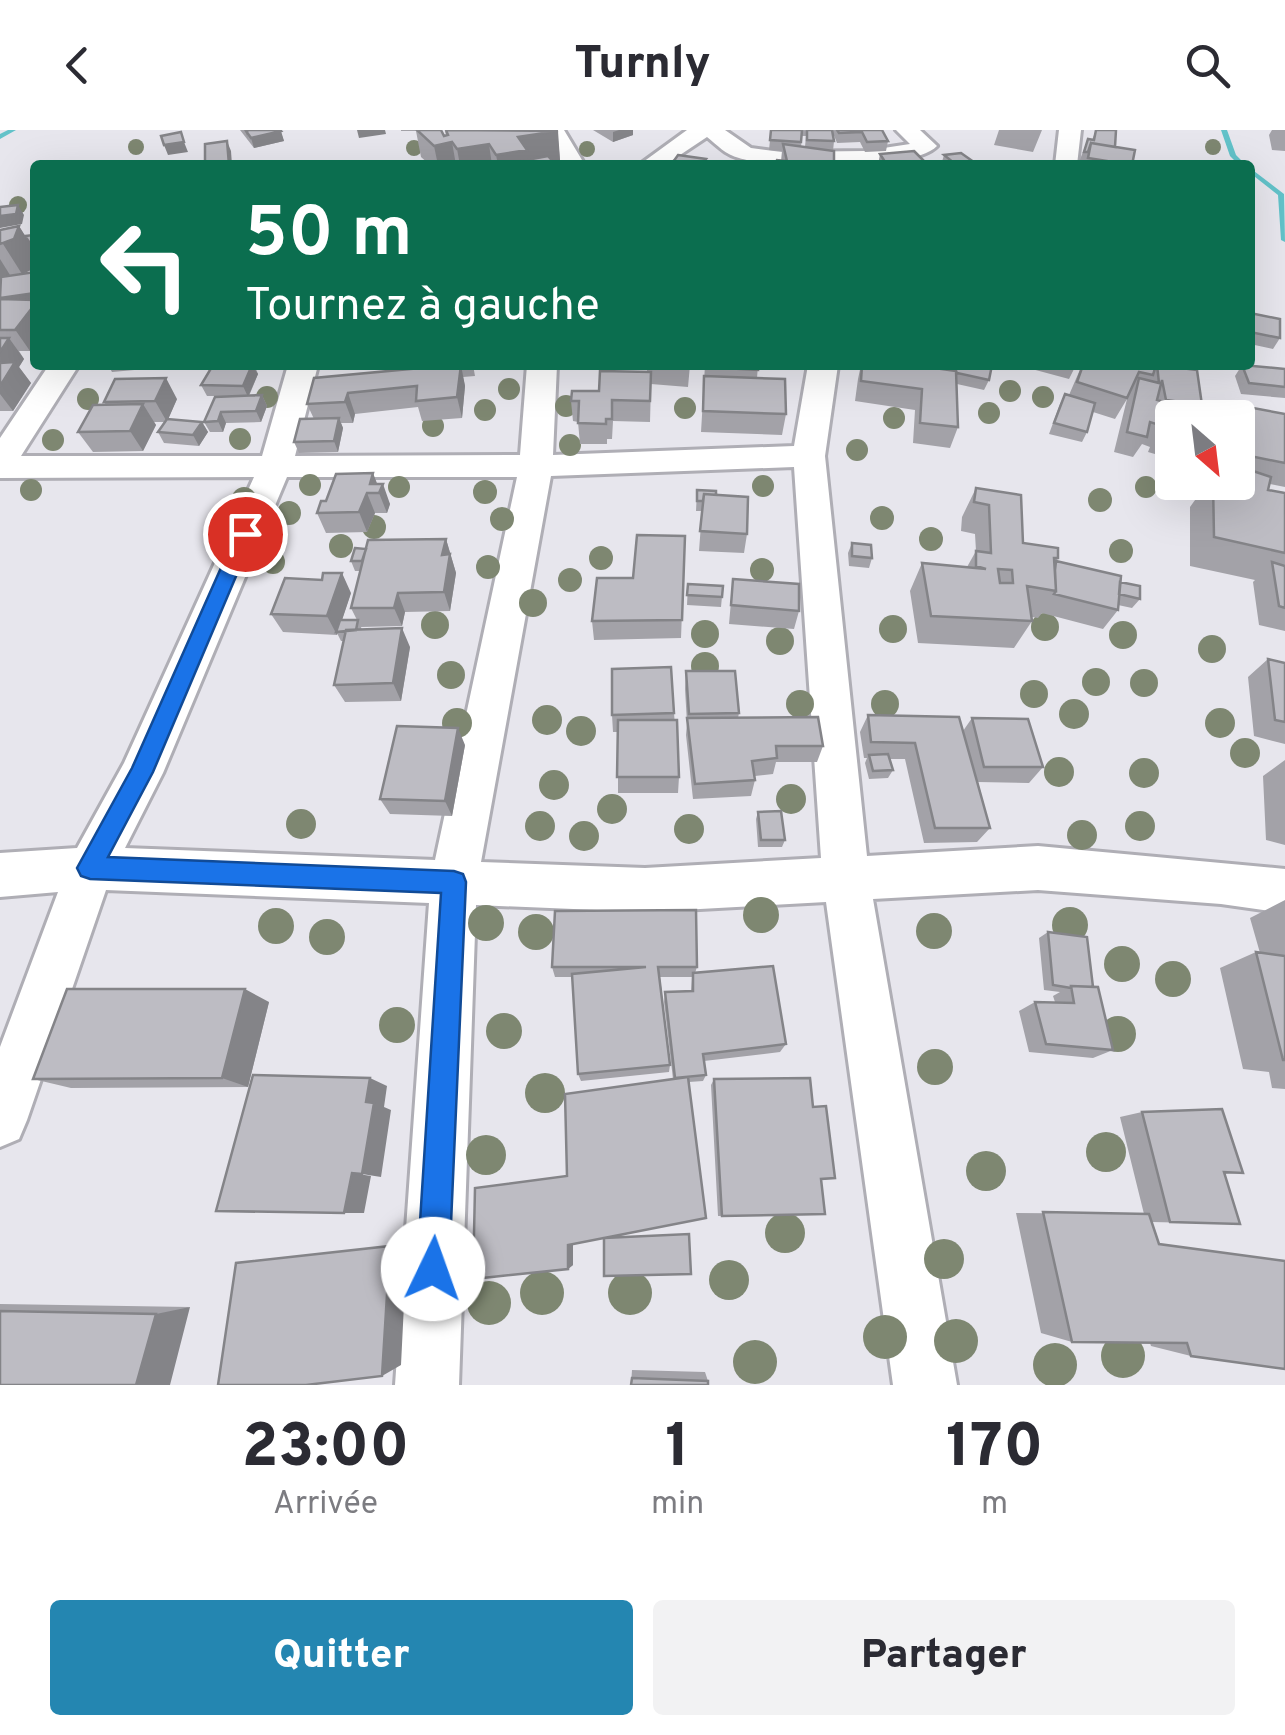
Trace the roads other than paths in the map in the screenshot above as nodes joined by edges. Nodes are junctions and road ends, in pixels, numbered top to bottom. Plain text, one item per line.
1 (553, 130) edge
2 (702, 130) edge
3 (712, 130) edge
4 (908, 130) edge
5 (1070, 130) edge
6 (571, 160) edge
7 (657, 160) edge
8 (1067, 160) edge
9 (61, 370) edge
10 (302, 370) edge
11 (542, 370) edge
12 (822, 370) edge
13 (810, 456) junction
14 (0, 465) edge
15 (276, 465) junction
16 (536, 466) junction
17 (90, 868) junction
18 (0, 875) edge
19 (846, 876) junction
20 (454, 882) junction
21 (1285, 891) edge
22 (0, 1120) edge
23 (427, 1385) edge
24 (924, 1385) edge

1 - 6 street
2 - 7 street
3 - 4 street
5 - 8 street
9 - 14 street
10 - 15 street
11 - 16 street
12 - 13 street
13 - 16 street
13 - 19 street
14 - 15 street
15 - 16 street
15 - 17 street
16 - 20 street
17 - 18 street
17 - 20 street
17 - 22 street
19 - 20 street
19 - 21 street
19 - 24 street
20 - 23 street

